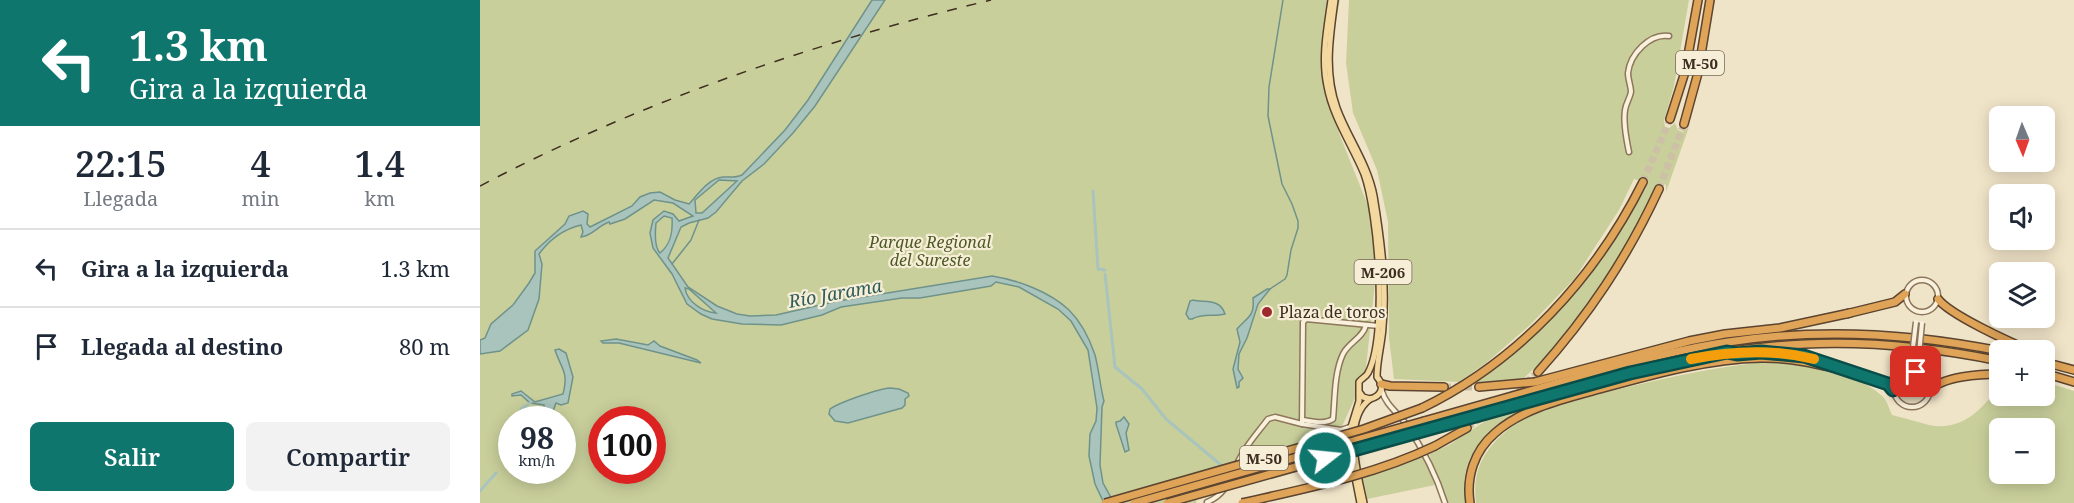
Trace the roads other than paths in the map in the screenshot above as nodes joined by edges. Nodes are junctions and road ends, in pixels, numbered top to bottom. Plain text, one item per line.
1 (1333, 0) edge
2 (1697, 0) edge
3 (1710, 0) edge
4 (1669, 36) dead end
5 (1671, 118) tunnel mouth
6 (1684, 124) tunnel mouth
7 (1629, 152) dead end
8 (1644, 182) tunnel mouth
9 (1659, 189) tunnel mouth
10 (1905, 294) junction
11 (1938, 299) junction
12 (1913, 310) junction
13 (1926, 312) junction
14 (1850, 313) junction
15 (1366, 325) junction
16 (1378, 326) junction
17 (1759, 338) junction
18 (2009, 340) edge
19 (1989, 349) edge
20 (1727, 352) junction
21 (1989, 359) edge
22 (2055, 361) edge
23 (2055, 365) edge
24 (2071, 369) edge
25 (1538, 372) tunnel mouth
26 (1907, 372) junction
27 (1920, 373) junction
28 (1860, 374) junction
29 (1367, 375) junction
30 (1989, 375) edge
31 (1377, 377) junction
32 (2055, 377) edge
33 (2055, 379) edge
34 (2074, 383) edge
35 (1382, 387) junction
36 (1444, 387) tunnel mouth
37 (1479, 387) tunnel mouth
38 (1893, 390) junction
39 (1930, 391) junction
40 (1360, 393) junction
41 (1373, 398) junction
42 (1389, 405) junction
43 (1302, 422) junction
44 (1351, 427) junction
45 (1467, 428) tunnel mouth
46 (1341, 430) junction
47 (1349, 440) junction
48 (1207, 502) edge
49 (1105, 503) edge
50 (1134, 503) edge
51 (1167, 503) edge
52 (1242, 503) edge
53 (1362, 503) edge
54 (1445, 503) edge
55 (1470, 503) edge

1 - 16 main road, M-206
1 - 31 main road, M-206
2 - 5 highway, M-50
3 - 6 highway, M-50
4 - 7 street
8 - 49 highway, M-50, bridge
9 - 25 highway
10 - 11 street
10 - 12 street
10 - 14 highway
11 - 13 street
11 - 18 highway
12 - 13 street
12 - 26 street, bridge
13 - 27 street, bridge
14 - 17 highway
14 - 37 highway
15 - 16 street
15 - 43 street
15 - 43 street
16 - 29 main road, M-206
17 - 19 highway
17 - 50 highway, bridge
20 - 21 highway
20 - 28 highway
20 - 51 highway, bridge
22 - 24 highway
23 - 24 highway
26 - 27 street
26 - 38 street
27 - 39 street
28 - 38 highway
28 - 55 highway
29 - 31 main road
29 - 40 main road, M-206
30 - 39 highway
31 - 35 main road
32 - 34 highway
33 - 34 highway
35 - 36 highway
35 - 41 main road, M-206
35 - 42 street
38 - 39 street
40 - 41 main road
40 - 44 main road, M-206
41 - 42 street
41 - 53 main road, M-206
42 - 54 street
43 - 46 street
43 - 48 street
44 - 46 street
44 - 47 main road, M-206
45 - 52 highway, M-50, bridge
46 - 47 street
47 - 53 main road, M-206

